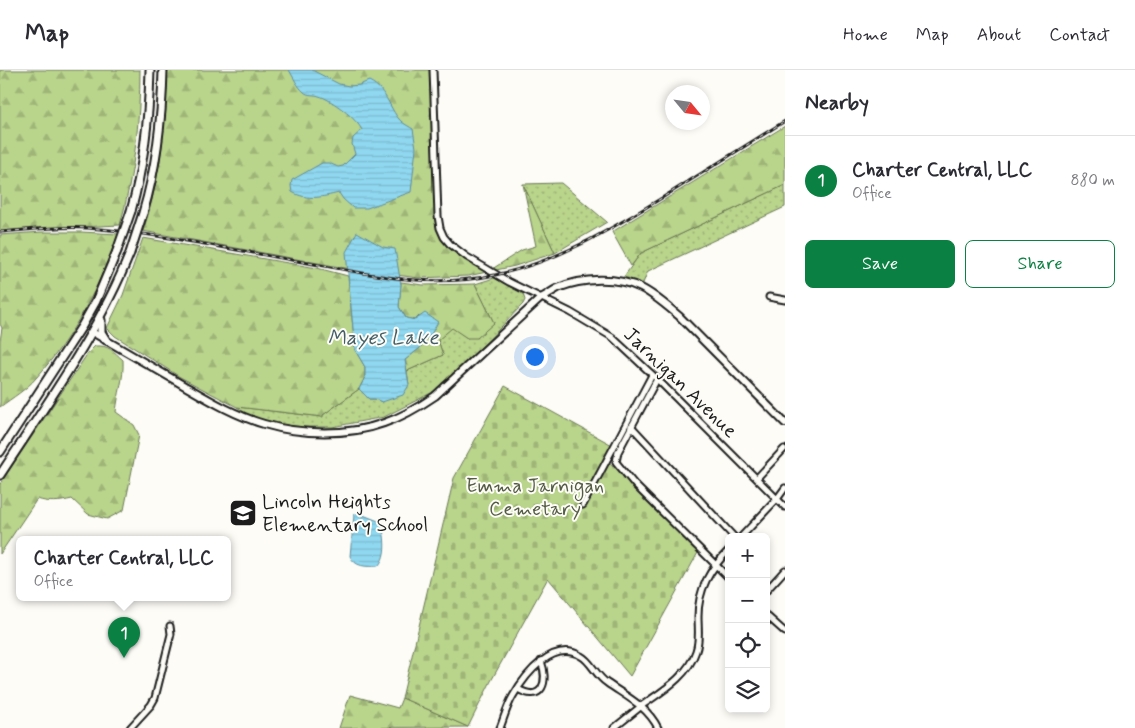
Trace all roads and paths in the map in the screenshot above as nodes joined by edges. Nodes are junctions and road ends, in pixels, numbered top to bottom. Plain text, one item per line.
1 (150, 70) edge
2 (163, 70) edge
3 (433, 70) edge
4 (769, 297) dead end
5 (541, 298) junction
6 (785, 300) edge
7 (89, 314) junction
8 (101, 317) junction
9 (92, 332) junction
10 (74, 339) junction
11 (106, 340) junction
12 (652, 375) junction
13 (658, 379) junction
14 (785, 423) edge
15 (631, 426) junction
16 (784, 449) edge
17 (0, 452) edge
18 (0, 475) edge
19 (757, 478) junction
20 (785, 488) edge
21 (777, 499) junction
22 (583, 505) dead end
23 (785, 507) edge
24 (730, 533) edge
25 (745, 533) edge
26 (725, 554) edge
27 (715, 564) junction
28 (785, 570) edge
29 (725, 574) edge
30 (770, 587) edge
31 (770, 619) edge
32 (170, 626) dead end
33 (785, 632) edge
34 (541, 661) junction
35 (518, 689) junction
36 (642, 706) junction
37 (130, 728) edge
38 (500, 728) edge
39 (614, 728) edge
40 (658, 728) edge

1 - 7 highway, bridge
2 - 8 highway, bridge
3 - 5 street, Jarnigan Avenue
4 - 6 street
5 - 11 main road
5 - 12 street, Jarnigan Avenue
5 - 14 main road
7 - 9 highway
7 - 10 highway
8 - 9 highway
8 - 11 highway
9 - 10 highway
9 - 11 main road
9 - 18 highway
10 - 17 highway
12 - 13 street, Jarnigan Avenue
12 - 22 street
13 - 15 street
13 - 19 street, Jarnigan Avenue
15 - 24 street
15 - 27 street
16 - 19 street
19 - 21 street, Jarnigan Avenue
20 - 21 street
21 - 23 street, Jarnigan Avenue
21 - 25 street
26 - 27 street
27 - 29 street
27 - 36 street
28 - 30 street
31 - 33 street
32 - 37 street
34 - 35 street
34 - 35 street
34 - 36 street
35 - 38 street
36 - 39 street
36 - 40 street

